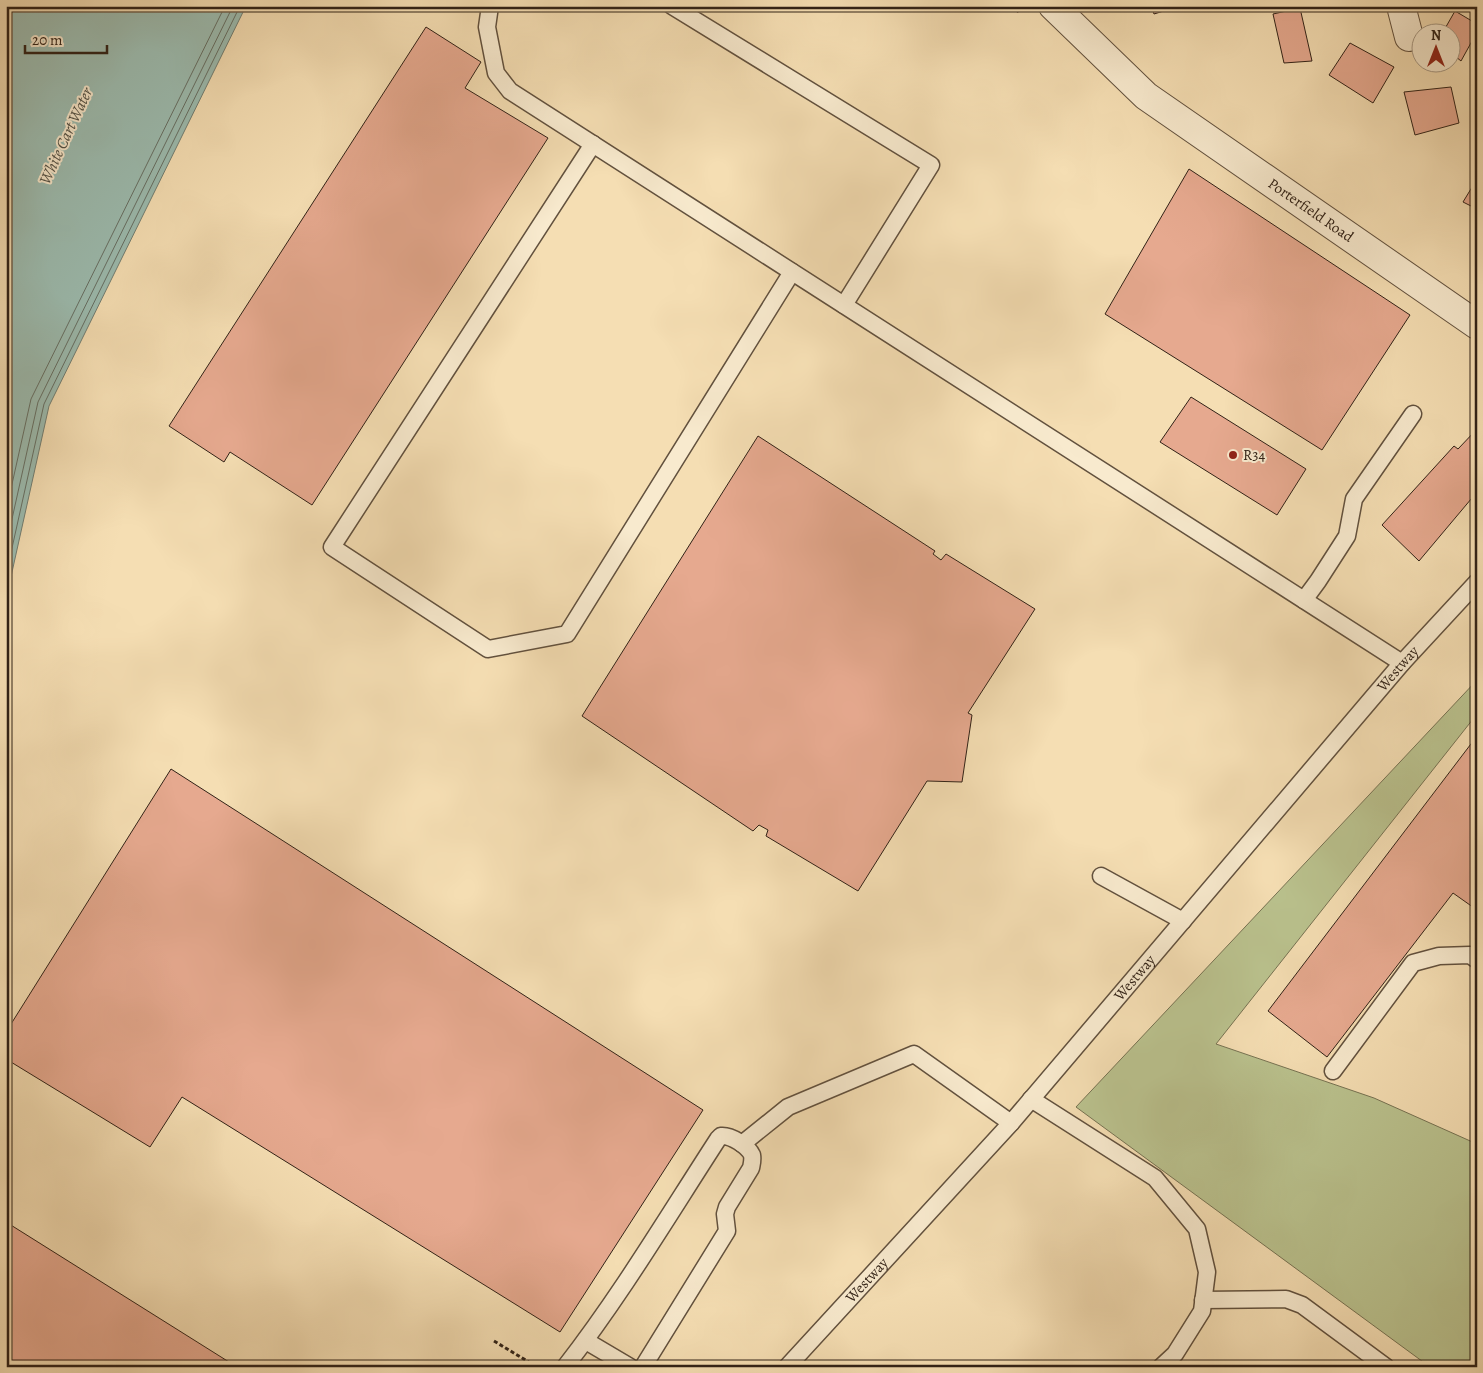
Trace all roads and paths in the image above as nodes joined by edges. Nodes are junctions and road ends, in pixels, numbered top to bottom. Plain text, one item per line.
1 (490, 6) edge
2 (672, 6) edge
3 (1010, 6) edge
4 (1021, 6) edge
5 (1053, 6) edge
6 (1402, 6) edge
7 (1409, 37) dead end
8 (593, 144) junction
9 (792, 272) junction
10 (844, 306) junction
11 (1477, 325) edge
12 (1413, 414) dead end
13 (1477, 582) edge
14 (1304, 600) junction
15 (1402, 663) junction
16 (1102, 876) dead end
17 (1182, 921) junction
18 (1477, 960) edge
19 (1333, 1072) dead end
20 (1031, 1100) junction
21 (1011, 1123) junction
22 (742, 1144) junction
23 (1203, 1300) junction
24 (494, 1341) dead end
25 (586, 1341) junction
26 (537, 1367) edge
27 (565, 1367) edge
28 (630, 1367) edge
29 (643, 1367) edge
30 (787, 1367) edge
31 (1161, 1367) edge
32 (1386, 1367) edge

1 - 8 lane
2 - 10 lane
3 - 4 path
5 - 11 street, Porterfield Road
6 - 7 street
8 - 9 lane
8 - 9 lane
9 - 10 lane
10 - 14 lane
12 - 14 lane
13 - 15 lane, Westway
14 - 15 lane
15 - 17 lane, Westway
16 - 17 lane
17 - 20 lane, Westway
18 - 19 lane
20 - 21 lane, Westway
20 - 23 lane
21 - 22 lane
21 - 30 lane, Westway
22 - 25 lane
22 - 29 lane
23 - 31 lane
23 - 32 lane
24 - 26 path
25 - 27 lane
25 - 28 lane

